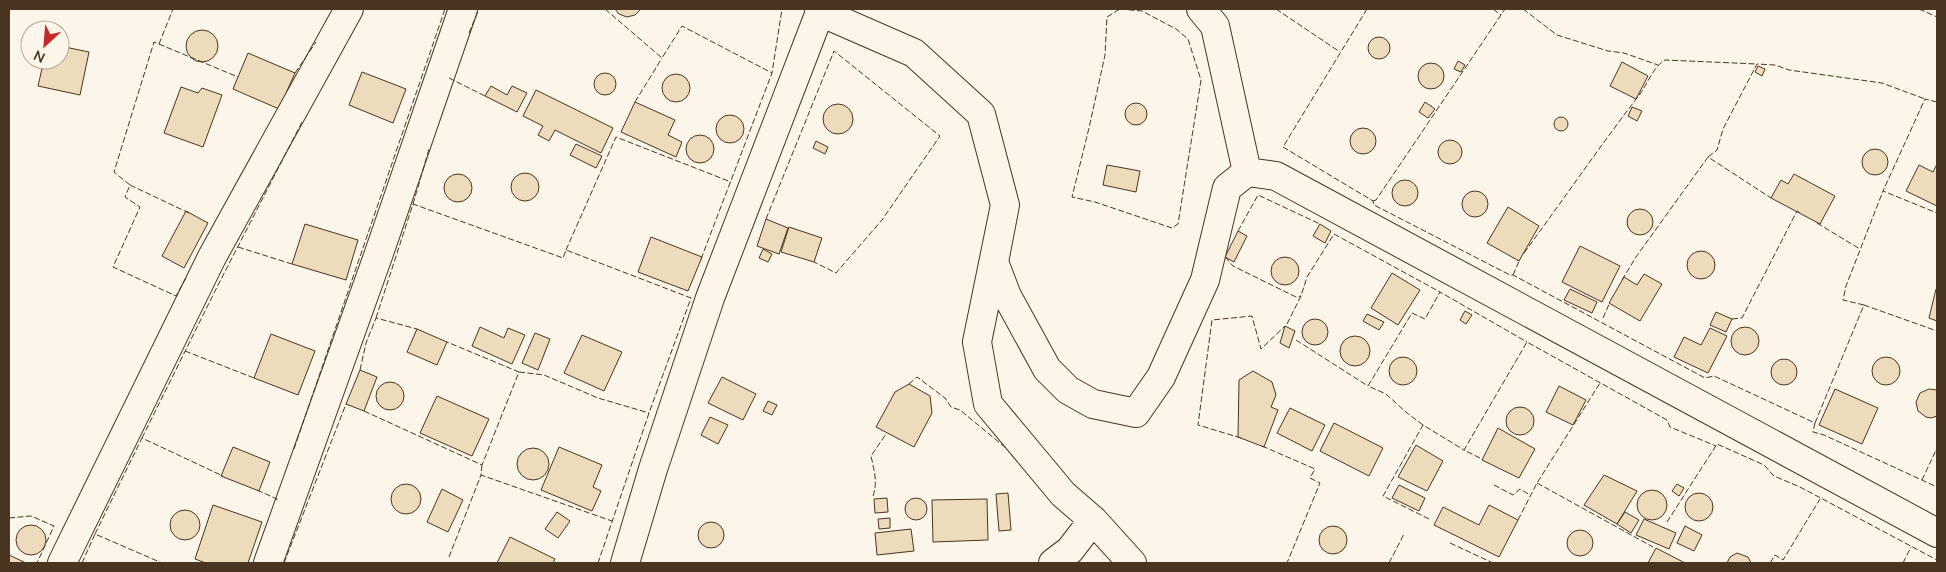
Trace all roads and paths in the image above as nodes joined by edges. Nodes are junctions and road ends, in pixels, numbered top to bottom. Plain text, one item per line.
1 (349, 9) edge
2 (463, 9) edge
3 (1201, 9) edge
4 (819, 10) edge
5 (1246, 172) junction
6 (1005, 205) junction
7 (1093, 520) junction
8 (1937, 533) edge
9 (62, 563) edge
10 (268, 563) edge
11 (625, 563) edge
12 (1053, 563) edge
13 (1132, 563) edge

1 - 9 street
2 - 10 street
3 - 5 street
4 - 6 street
4 - 11 street
5 - 6 street
5 - 8 street
6 - 7 street
7 - 12 street
7 - 13 street

